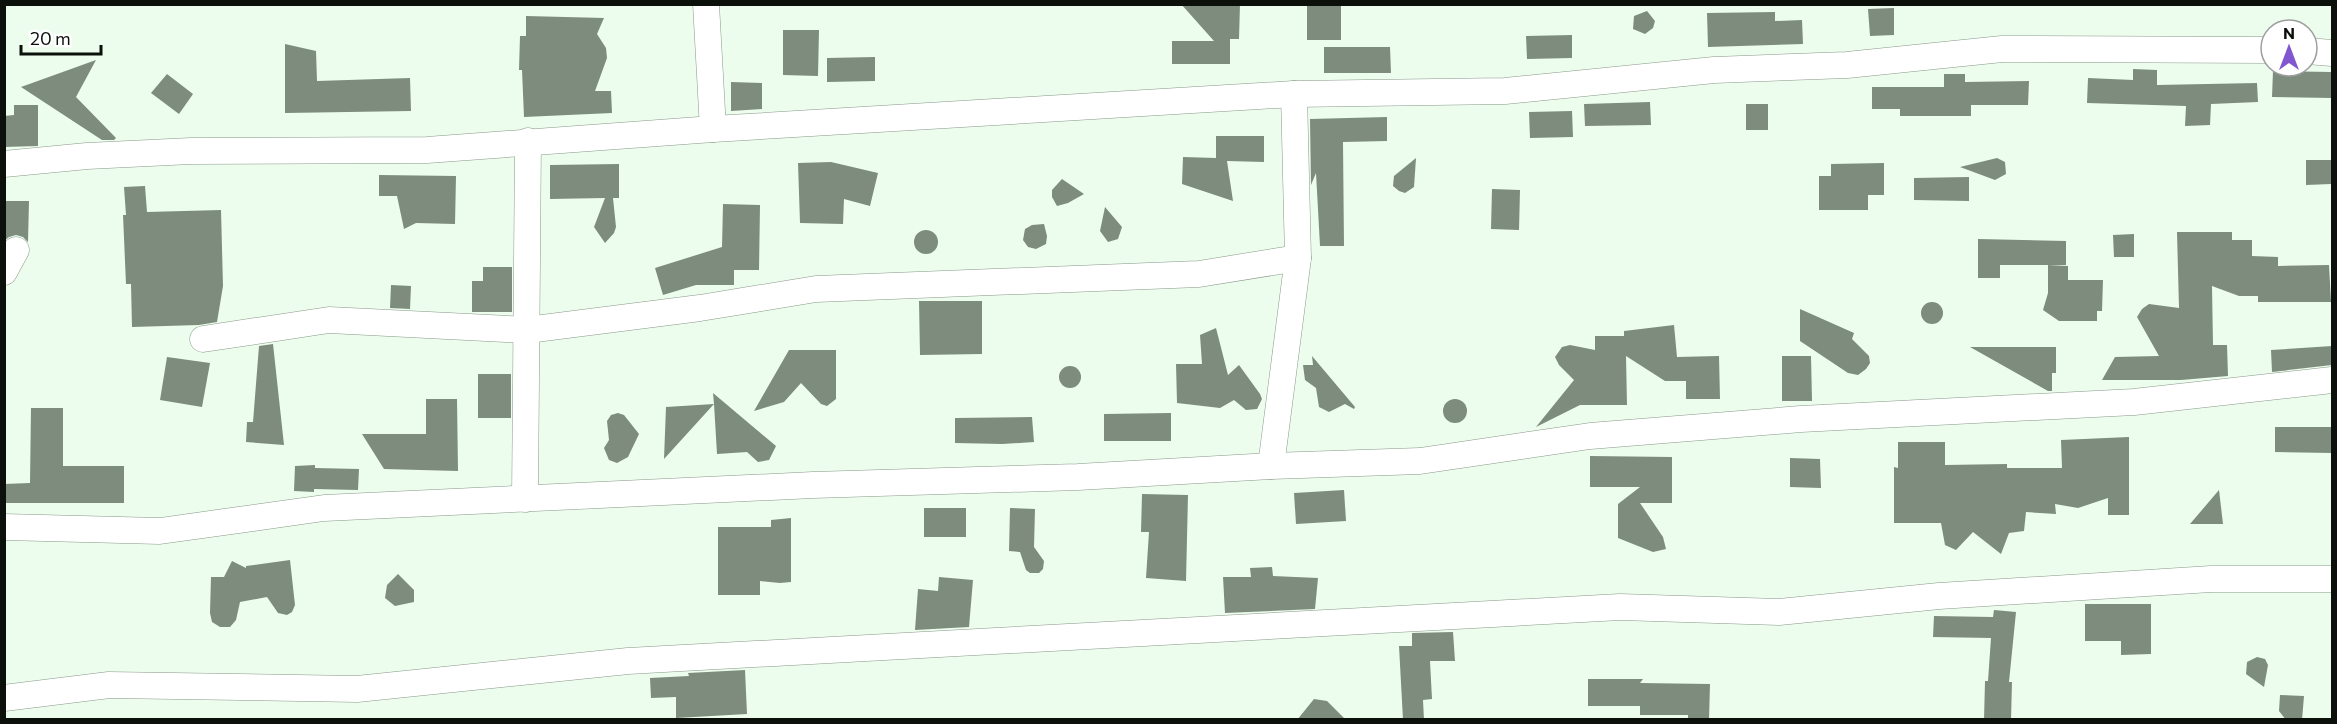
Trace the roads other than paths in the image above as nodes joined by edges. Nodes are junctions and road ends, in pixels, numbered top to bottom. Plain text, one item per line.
1 (706, 4) edge
2 (2259, 50) edge
3 (1294, 94) junction
4 (713, 129) junction
5 (528, 141) junction
6 (4, 164) edge
7 (1298, 258) junction
8 (527, 330) junction
9 (203, 339) dead end
10 (2332, 380) edge
11 (1271, 466) junction
12 (525, 499) junction
13 (4, 527) edge
14 (2332, 579) edge
15 (4, 698) edge

1 - 4 street
2 - 3 street
3 - 4 street
3 - 7 street
4 - 5 street
5 - 6 street
5 - 8 street
7 - 8 street
7 - 11 street
8 - 9 street
8 - 12 street
10 - 11 street
11 - 12 street
12 - 13 street
14 - 15 street

